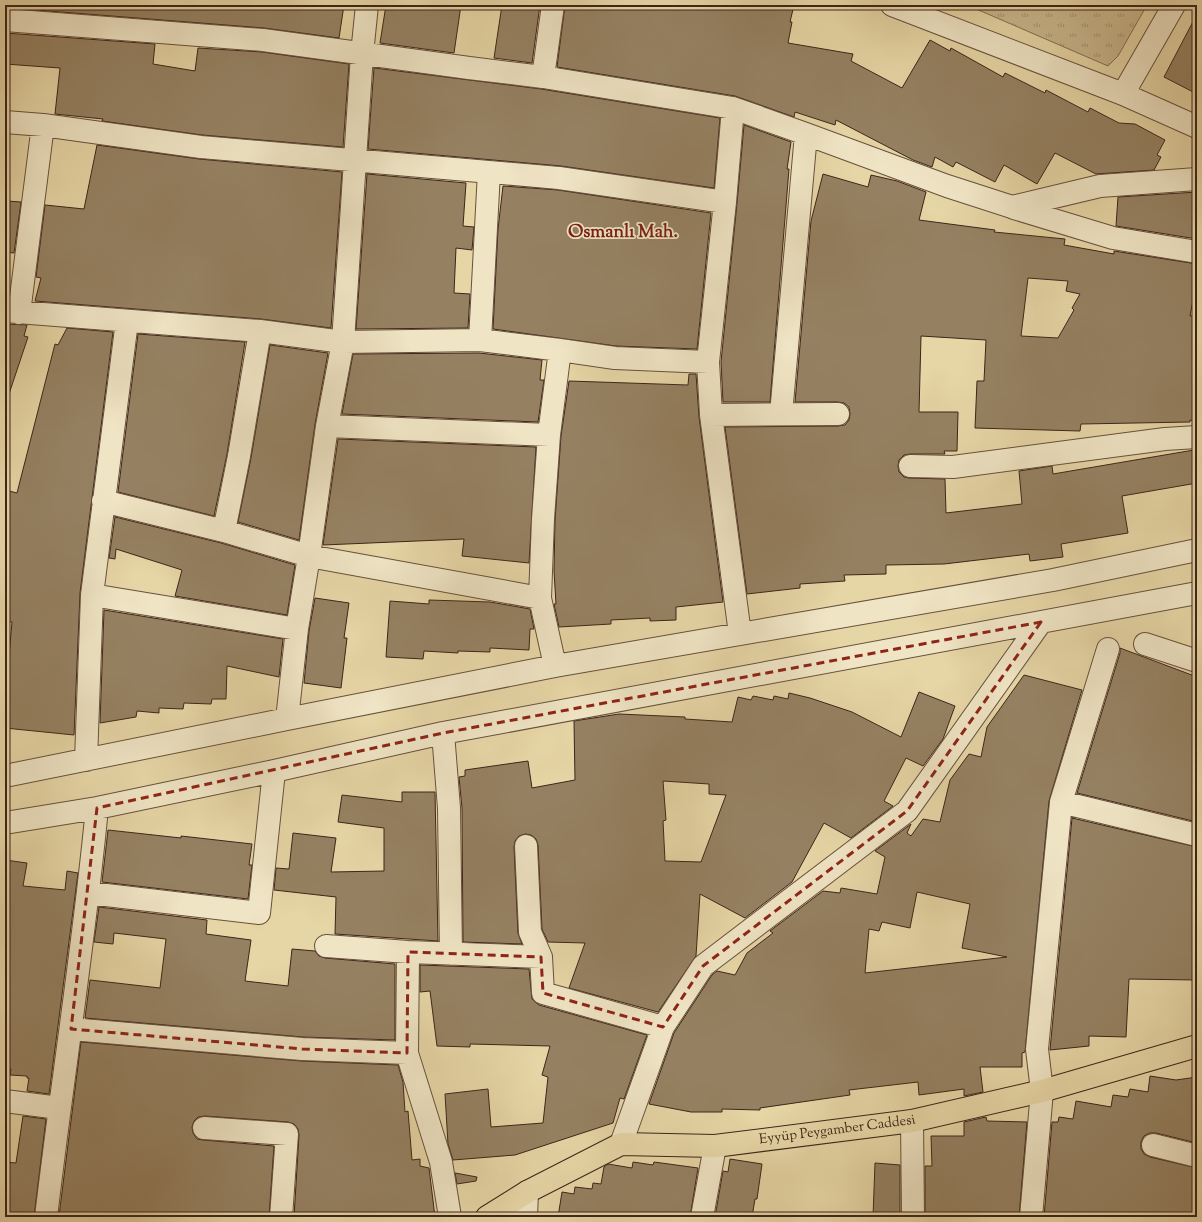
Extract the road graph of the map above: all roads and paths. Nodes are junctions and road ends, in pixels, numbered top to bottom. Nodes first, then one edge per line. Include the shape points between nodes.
1 (367, 5) edge
2 (553, 5) edge
3 (892, 5) edge
4 (1174, 5) edge
5 (5, 20) edge
6 (362, 54) junction
7 (542, 76) junction
8 (1123, 94) junction
9 (733, 108) junction
10 (5, 122) edge
11 (43, 125) junction
12 (1197, 127) edge
13 (806, 134) junction
14 (355, 160) junction
15 (489, 172) junction
16 (1197, 180) edge
17 (725, 202) junction
18 (1012, 207) junction
19 (1197, 252) edge
20 (12, 312) edge
21 (127, 321) junction
22 (260, 331) junction
23 (480, 340) junction
24 (343, 342) junction
25 (560, 350) junction
26 (708, 362) junction
27 (711, 414) junction
28 (781, 414) junction
29 (838, 414) dead end
30 (328, 426) junction
31 (549, 435) junction
32 (1197, 437) edge
33 (910, 466) dead end
34 (103, 501) junction
35 (224, 530) junction
36 (1197, 550) edge
37 (309, 556) junction
38 (1197, 593) edge
39 (92, 595) junction
40 (540, 598) junction
41 (1041, 622) junction
42 (297, 629) junction
43 (740, 634) junction
44 (1145, 644) dead end
45 (1108, 649) dead end
46 (1197, 661) edge
47 (555, 666) junction
48 (287, 719) junction
49 (443, 733) junction
50 (86, 760) junction
51 (274, 771) junction
52 (5, 776) edge
53 (1061, 802) junction
54 (97, 808) junction
55 (5, 823) edge
56 (1197, 835) edge
57 (526, 846) dead end
58 (89, 893) junction
59 (326, 946) dead end
60 (408, 952) junction
61 (451, 954) junction
62 (541, 957) junction
63 (663, 1026) junction
64 (71, 1029) junction
65 (1197, 1046) edge
66 (407, 1053) junction
67 (1042, 1091) junction
68 (5, 1101) edge
69 (59, 1108) junction
70 (912, 1121) junction
71 (204, 1128) dead end
72 (621, 1144) junction
73 (1152, 1145) dead end
74 (715, 1146) junction
75 (1197, 1156) edge
76 (527, 1192) junction
77 (46, 1217) edge
78 (281, 1217) edge
79 (450, 1217) edge
80 (487, 1217) edge
81 (526, 1217) edge
82 (702, 1217) edge
83 (913, 1217) edge
84 (1031, 1217) edge

1 - 6 street
2 - 7 street
3 - 8 street
4 - 8 street
5 - 6 street via 262,40
6 - 7 street
6 - 14 street
7 - 9 street
8 - 12 street
9 - 13 street
9 - 17 street
10 - 11 street
11 - 14 street via 201,147
11 - 20 street
13 - 18 street
13 - 28 street
14 - 15 street
14 - 24 street
15 - 17 street via 559,178
15 - 23 street
16 - 18 street via 1100,186
17 - 26 street
18 - 19 street via 1113,238
20 - 21 street
21 - 22 street
21 - 34 street
22 - 24 street
22 - 35 street
23 - 24 street
23 - 25 street
24 - 30 street
25 - 26 street via 615,358
25 - 31 street
26 - 27 street
27 - 28 street
27 - 43 street
28 - 29 street
30 - 31 street
30 - 37 street
31 - 40 street
32 - 33 street via 953,467
34 - 35 street
34 - 39 street
35 - 37 street
36 - 43 street via 1053,580
37 - 40 street
37 - 42 street
38 - 41 street
39 - 42 street
39 - 50 street
40 - 47 street
41 - 49 street
41 - 63 street via 908,811 703,966
42 - 48 street
43 - 47 street
44 - 46 street
45 - 53 street
47 - 48 street
48 - 50 street
49 - 51 street
49 - 61 street via 449,808
50 - 52 street
51 - 54 street
51 - 58 street via 259,913
53 - 56 street
53 - 67 street via 1037,1049
54 - 55 street
54 - 58 street
57 - 62 street via 530,932
58 - 64 street
59 - 60 street
60 - 61 street
60 - 66 street
61 - 62 street
62 - 63 street via 543,993
63 - 72 street
64 - 66 street via 302,1049
64 - 69 street
65 - 67 main road, Eyyüp Peygamber Caddesi
66 - 79 street via 441,1162
67 - 70 main road, Eyyüp Peygamber Caddesi
67 - 84 street
68 - 69 street
69 - 77 street
70 - 74 main road, Eyyüp Peygamber Caddesi
70 - 83 street
71 - 78 street via 287,1134
72 - 74 main road, Eyyüp Peygamber Caddesi
72 - 76 main road, Eyyüp Peygamber Caddesi
73 - 75 street
74 - 82 street
76 - 80 main road, Eyyüp Peygamber Caddesi
76 - 81 street

